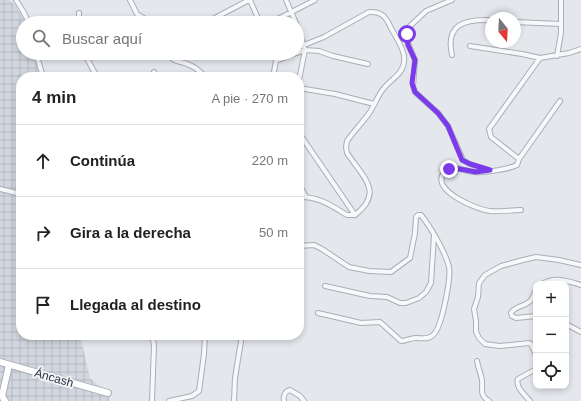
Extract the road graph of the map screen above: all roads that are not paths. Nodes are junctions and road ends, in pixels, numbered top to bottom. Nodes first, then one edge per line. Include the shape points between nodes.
1 (16, 0) edge
2 (130, 0) edge
3 (250, 0) edge
4 (286, 0) edge
5 (315, 0) edge
6 (452, 0) edge
7 (561, 0) edge
8 (292, 12) junction
9 (78, 13) dead end
10 (26, 16) edge
11 (78, 16) edge
12 (140, 16) edge
13 (219, 16) edge
14 (257, 16) edge
15 (284, 16) edge
16 (293, 16) edge
17 (485, 19) edge
18 (521, 22) edge
19 (561, 24) junction
20 (470, 46) dead end
21 (305, 47) junction
22 (581, 49) edge
23 (304, 52) edge
24 (452, 55) dead end
25 (557, 56) junction
26 (540, 58) junction
27 (38, 60) edge
28 (88, 60) edge
29 (174, 60) edge
30 (303, 60) edge
31 (276, 61) edge
32 (368, 64) dead end
33 (42, 72) edge
34 (94, 72) edge
35 (201, 72) edge
36 (274, 72) edge
37 (300, 72) edge
38 (304, 89) edge
39 (560, 101) dead end
40 (374, 104) junction
41 (304, 140) edge
42 (519, 159) junction
43 (490, 170) junction
44 (0, 189) edge
45 (16, 193) edge
46 (304, 193) edge
47 (306, 197) joint
48 (521, 210) dead end
49 (355, 216) junction
50 (434, 232) junction
51 (304, 246) edge
52 (581, 265) edge
53 (548, 281) edge
54 (569, 281) edge
55 (569, 281) edge
56 (581, 285) edge
57 (325, 286) dead end
58 (533, 296) edge
59 (318, 313) dead end
60 (533, 316) edge
61 (569, 326) edge
62 (581, 332) edge
63 (153, 340) edge
64 (205, 340) edge
65 (241, 340) edge
66 (535, 353) edge
67 (477, 361) dead end
68 (0, 362) edge
69 (9, 365) junction
70 (533, 371) edge
71 (108, 393) dead end
72 (2, 398) edge
73 (152, 401) edge
74 (169, 401) edge
75 (234, 401) edge
76 (284, 401) edge
77 (304, 401) edge
78 (489, 401) edge
79 (530, 401) edge

1 - 10 street
2 - 12 street
3 - 13 street
3 - 14 street
4 - 8 street
5 - 8 street
6 - 43 street via 426,11 408,28 406,39 415,60 413,86 415,92 448,126 462,160
7 - 19 street
8 - 15 street
8 - 16 street
9 - 11 street
17 - 24 street via 462,22 451,36
18 - 19 street
19 - 25 street
20 - 26 street
21 - 23 street
21 - 32 street
21 - 40 street via 369,12 377,11 383,14 403,50 405,61 403,68 384,88
22 - 25 street
25 - 26 street
26 - 42 street via 489,129 492,137
27 - 33 street
28 - 34 street
29 - 35 street via 188,64
30 - 37 street
31 - 36 street
38 - 40 street
39 - 42 street
40 - 49 street via 346,146 347,153 363,176 370,192 366,203
41 - 49 street
42 - 43 street via 519,163 514,166
43 - 48 street via 476,172 449,169 442,174 442,184 447,191 473,207 490,211
44 - 45 street
46 - 47 street
47 - 49 street via 320,199 347,215
50 - 51 street via 421,215 418,215 410,258 392,272 349,267 314,245
50 - 57 street via 431,283 429,289 419,298 400,303 387,297
50 - 59 street via 450,272 444,307 435,334 425,339 401,341 380,322 362,324
52 - 66 street via 536,258 523,260 501,266 485,275 479,283 474,309 479,338 485,344 500,346 529,343
53 - 54 street
55 - 56 street
58 - 60 street via 511,313 516,318
61 - 62 street
63 - 73 street
64 - 74 street via 199,391 192,396
65 - 75 street
67 - 78 street via 482,379 482,393
68 - 69 street, Áncash
69 - 71 street, Áncash
69 - 72 street
70 - 79 street via 517,382 517,386
76 - 77 street via 290,390

